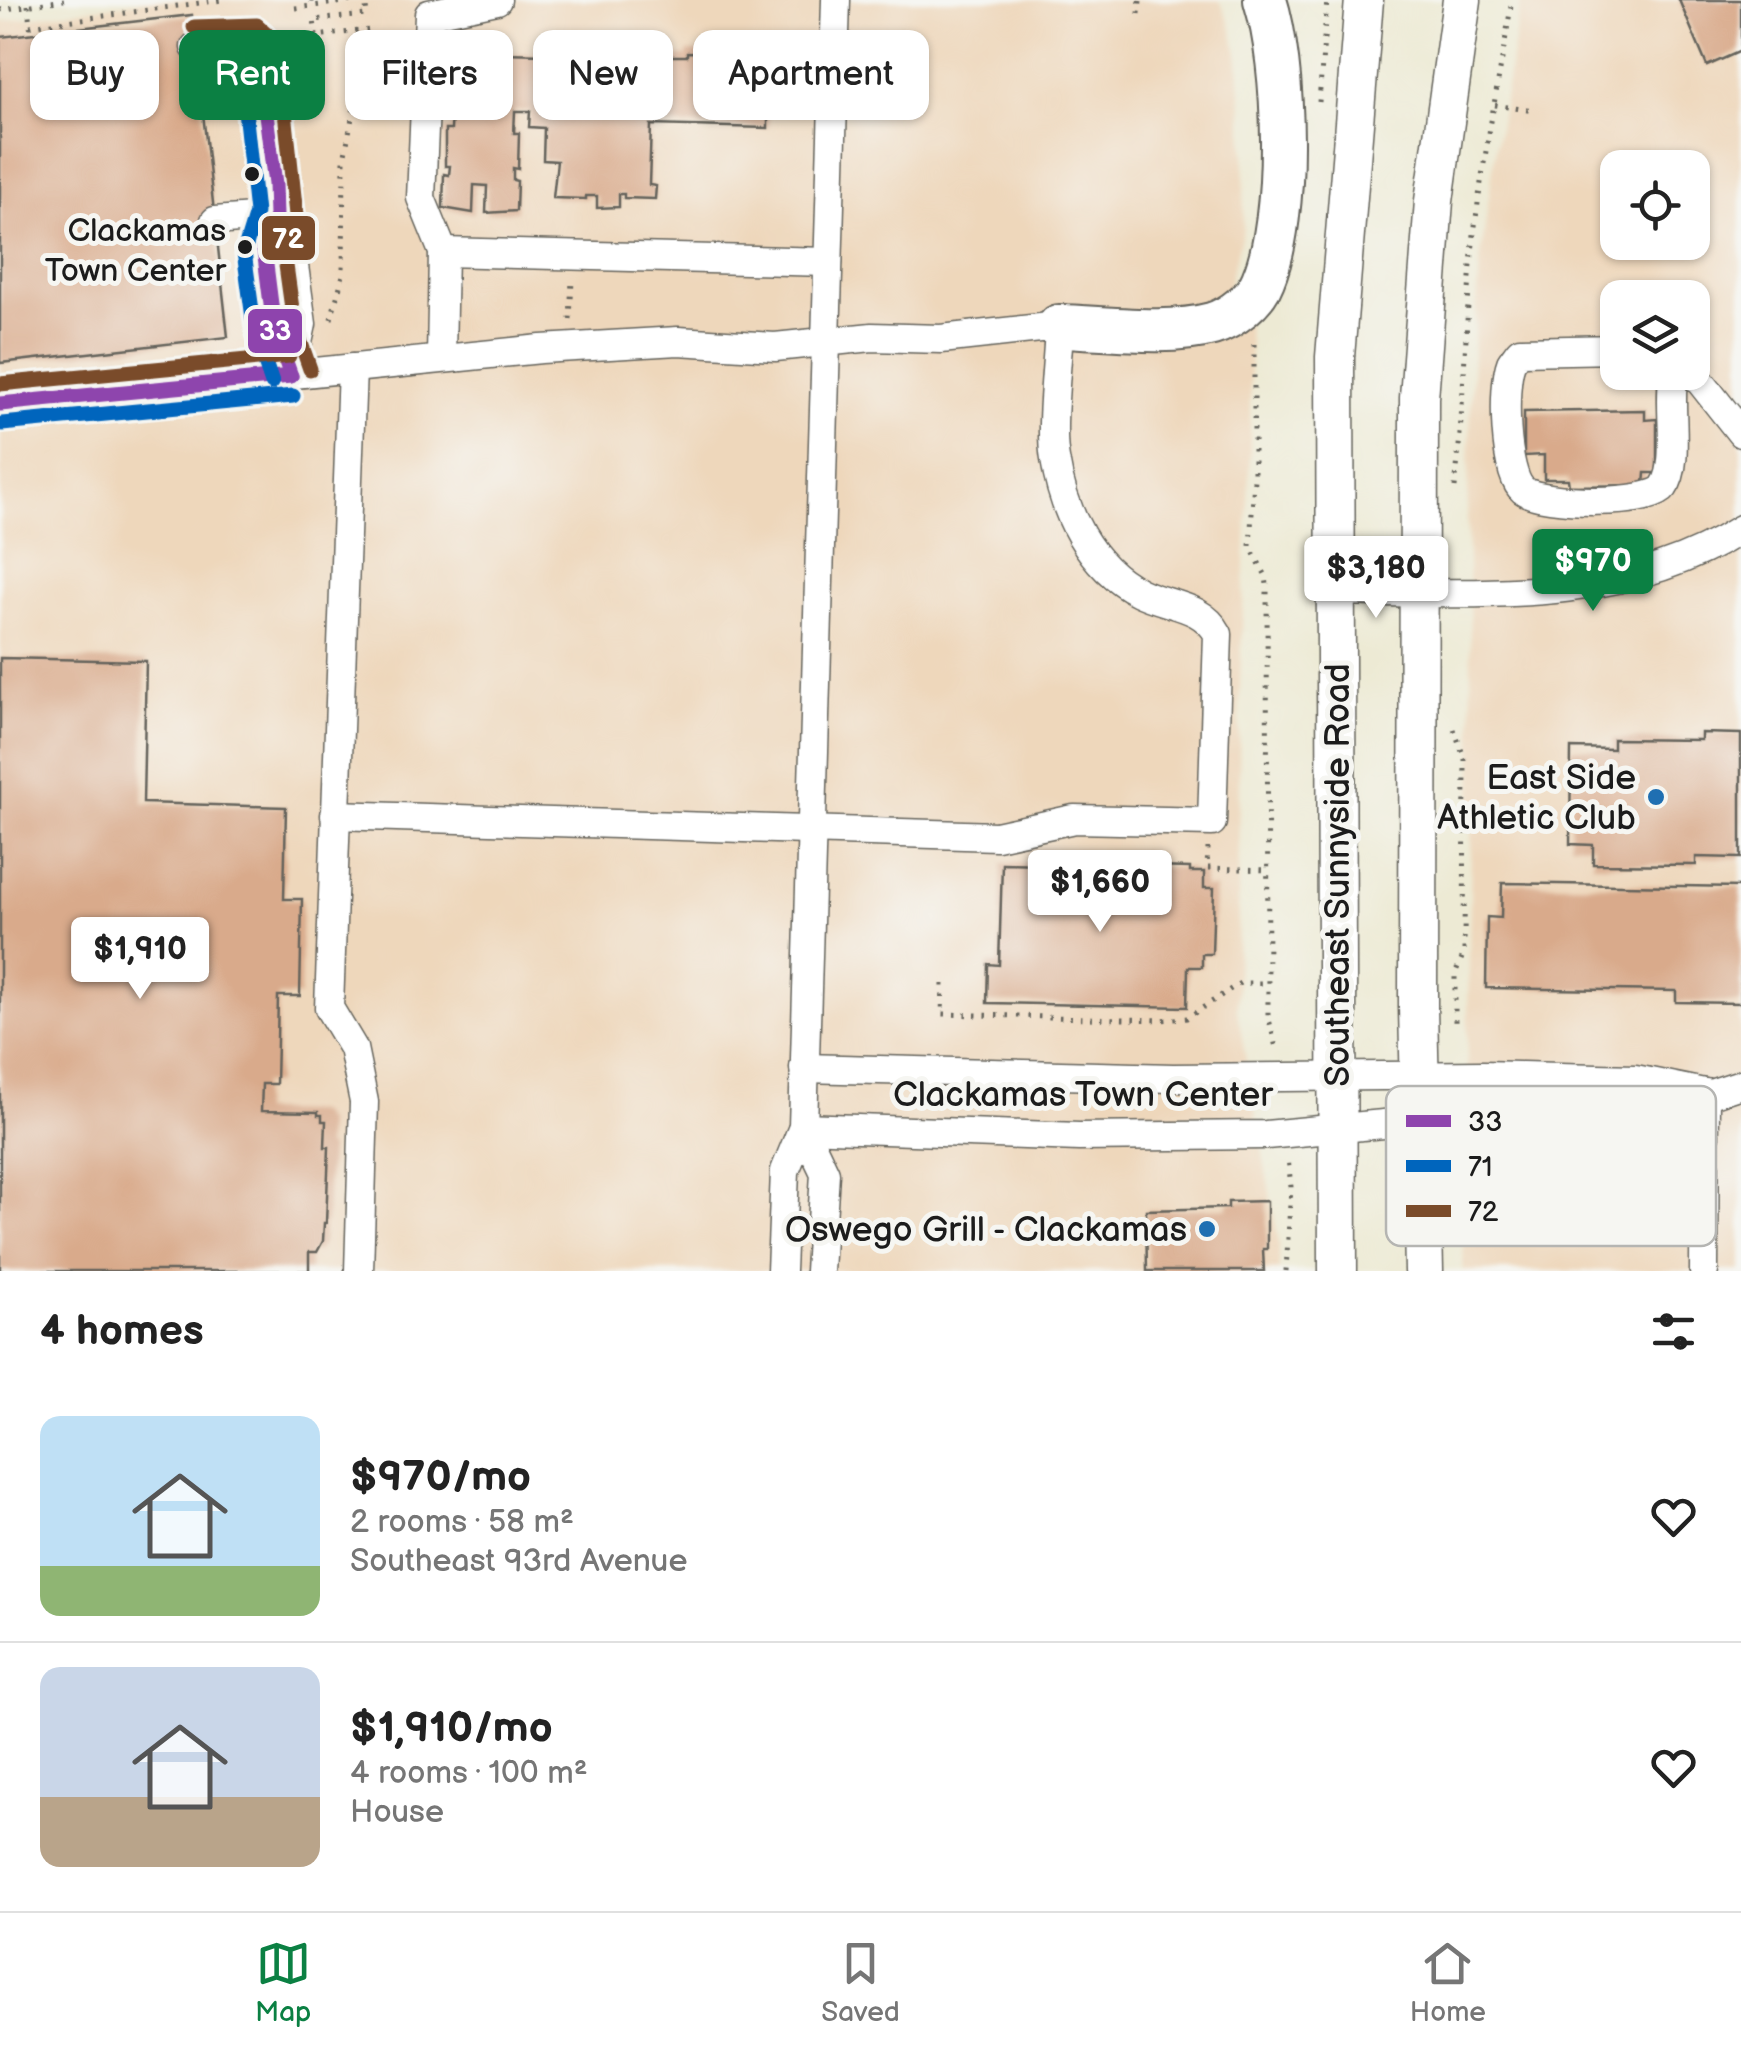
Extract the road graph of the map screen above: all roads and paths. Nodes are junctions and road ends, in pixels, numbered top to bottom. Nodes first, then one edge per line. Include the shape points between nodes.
1 (64, 0) edge
2 (222, 0) edge
3 (362, 0) edge
4 (497, 0) edge
5 (836, 0) edge
6 (1140, 0) edge
7 (1265, 0) edge
8 (1364, 0) edge
9 (1462, 0) edge
10 (1512, 0) edge
11 (312, 3) edge
12 (28, 5) junction
13 (295, 8) dead end
14 (0, 10) edge
15 (1139, 14) dead end
16 (1495, 105) junction
17 (1534, 111) dead end
18 (266, 120) edge
19 (276, 216) junction
20 (215, 222) dead end
21 (443, 252) junction
22 (578, 256) junction
23 (828, 262) junction
24 (1060, 326) junction
25 (826, 341) junction
26 (569, 348) junction
27 (1600, 349) edge
28 (1254, 356) dead end
29 (441, 358) junction
30 (338, 370) junction
31 (291, 376) junction
32 (1673, 390) edge
33 (1707, 390) edge
34 (0, 404) edge
35 (1741, 433) edge
36 (1460, 459) dead end
37 (1741, 528) edge
38 (1335, 591) junction
39 (1417, 592) junction
40 (1465, 760) dead end
41 (335, 815) junction
42 (1209, 822) junction
43 (811, 828) junction
44 (1270, 870) junction
45 (1269, 983) junction
46 (943, 984) dead end
47 (1454, 988) dead end
48 (1276, 1045) dead end
49 (804, 1068) junction
50 (1420, 1075) junction
51 (1337, 1076) junction
52 (1741, 1084) edge
53 (1420, 1086) edge
54 (1670, 1086) edge
55 (1716, 1090) edge
56 (1386, 1123) edge
57 (803, 1127) junction
58 (1338, 1128) junction
59 (1292, 1187) dead end
60 (1424, 1246) edge
61 (1704, 1246) edge
62 (359, 1271) edge
63 (781, 1271) edge
64 (819, 1271) edge
65 (1286, 1271) edge
66 (1338, 1271) edge
67 (1424, 1271) edge
68 (1704, 1271) edge

1 - 12 path
2 - 12 path via 30,26
3 - 11 path
3 - 30 path via 367,15 314,20 316,36 369,30 370,40 344,158 342,275 331,319
4 - 21 street via 429,14 421,198
5 - 23 street
6 - 15 path
7 - 24 highway via 1280,96 1280,159 1278,214 1262,284 1214,324
8 - 38 main road, Southeast Sunnyside Road via 1336,328
9 - 39 main road via 1434,201 1419,398
10 - 16 path
11 - 13 path
12 - 14 path
16 - 17 path
16 - 36 path via 1474,237
18 - 19 street
19 - 20 street
19 - 31 street via 291,244 302,324
21 - 22 street
21 - 29 street
22 - 23 street
22 - 26 path
23 - 25 street
24 - 25 street via 941,339
24 - 42 street via 1054,458 1078,534 1137,591 1200,613 1218,634
25 - 26 street
25 - 43 street
26 - 29 street
27 - 32 street via 1520,350 1512,362 1508,455 1514,480 1526,492 1541,498 1653,496 1664,488 1671,460
28 - 44 path via 1250,546 1267,586
29 - 30 street
30 - 31 street
30 - 41 street
31 - 34 street
33 - 35 street
37 - 39 street via 1693,556 1606,583 1541,592
38 - 39 street
38 - 51 main road, Southeast Sunnyside Road
39 - 50 main road
40 - 47 path via 1464,954
41 - 43 street
41 - 62 street via 329,1008 354,1048 364,1102
42 - 43 street via 1074,819 996,836
42 - 44 path via 1208,868
43 - 49 street
44 - 45 path
45 - 46 path via 1240,982 1187,1018 1161,1020 942,1014
45 - 48 path
49 - 51 street, Clackamas Town Center
49 - 57 street
50 - 51 street, Clackamas Town Center
50 - 53 main road
50 - 54 street, Clackamas Town Center via 1634,1079
51 - 58 main road, Southeast Sunnyside Road
52 - 55 street, Clackamas Town Center
56 - 58 street, Clackamas Town Center
57 - 58 street, Clackamas Town Center via 1079,1137
57 - 63 street via 784,1171
57 - 64 street via 825,1173
58 - 66 main road, Southeast Sunnyside Road
59 - 65 path
60 - 67 main road
61 - 68 street

